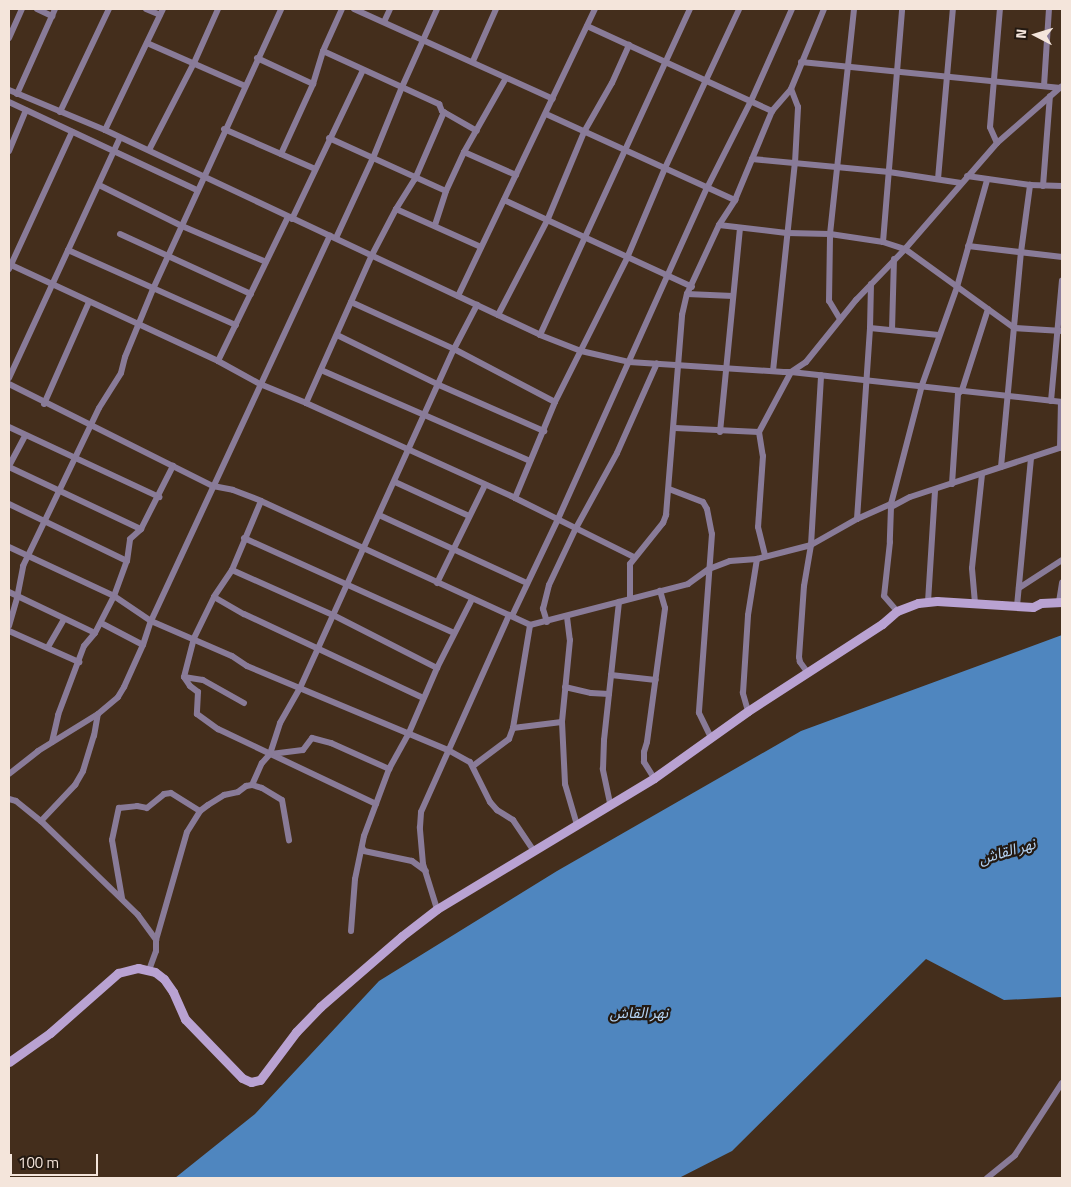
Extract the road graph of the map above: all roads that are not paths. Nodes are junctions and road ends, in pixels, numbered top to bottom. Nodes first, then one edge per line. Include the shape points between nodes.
1 (22, 9) edge
2 (37, 9) edge
3 (55, 9) edge
4 (109, 9) edge
5 (146, 9) edge
6 (218, 9) edge
7 (342, 9) edge
8 (354, 9) edge
9 (390, 9) edge
10 (438, 9) edge
11 (496, 9) edge
12 (595, 9) edge
13 (690, 9) edge
14 (739, 9) edge
15 (792, 9) edge
16 (824, 9) edge
17 (854, 9) edge
18 (902, 9) edge
19 (953, 9) edge
20 (1000, 9) edge
21 (1049, 9) edge
22 (278, 10) edge
23 (161, 12) edge
24 (52, 16) junction
25 (384, 22) junction
26 (587, 26) junction
27 (9, 38) edge
28 (424, 40) junction
29 (147, 42) junction
30 (629, 45) junction
31 (323, 51) junction
32 (257, 58) junction
33 (473, 61) junction
34 (666, 61) junction
35 (801, 62) junction
36 (194, 63) junction
37 (848, 66) junction
38 (363, 70) junction
39 (897, 71) junction
40 (948, 76) junction
41 (506, 78) junction
42 (705, 80) junction
43 (995, 81) junction
44 (314, 84) junction
45 (245, 86) junction
46 (1044, 86) junction
47 (402, 87) junction
48 (1061, 87) edge
49 (791, 88) junction
50 (9, 90) edge
51 (17, 94) junction
52 (1050, 96) junction
53 (552, 99) junction
54 (750, 100) junction
55 (9, 102) edge
56 (26, 110) junction
57 (772, 111) junction
58 (60, 112) junction
59 (444, 112) junction
60 (546, 114) junction
61 (224, 129) junction
62 (105, 130) junction
63 (477, 131) junction
64 (72, 132) junction
65 (584, 132) junction
66 (120, 138) junction
67 (329, 138) junction
68 (997, 143) junction
69 (149, 150) junction
70 (624, 150) junction
71 (9, 151) edge
72 (115, 151) junction
73 (464, 152) junction
74 (281, 154) junction
75 (373, 158) junction
76 (752, 159) junction
77 (795, 163) junction
78 (839, 166) junction
79 (665, 168) junction
80 (315, 169) junction
81 (889, 172) junction
82 (203, 175) junction
83 (516, 175) junction
84 (967, 176) junction
85 (415, 179) junction
86 (938, 179) junction
87 (987, 180) junction
88 (961, 182) junction
89 (99, 185) junction
90 (1030, 185) junction
91 (1043, 186) junction
92 (1062, 186) edge
93 (707, 188) junction
94 (197, 190) junction
95 (446, 191) junction
96 (504, 200) junction
97 (735, 200) junction
98 (396, 209) junction
99 (290, 218) junction
100 (547, 222) junction
101 (435, 225) junction
102 (719, 225) junction
103 (182, 226) junction
104 (740, 229) junction
105 (787, 233) junction
106 (120, 234) dead end
107 (830, 234) junction
108 (333, 236) junction
109 (583, 237) junction
110 (882, 242) junction
111 (968, 246) junction
112 (481, 247) junction
113 (904, 249) junction
114 (68, 250) junction
115 (1021, 252) junction
116 (372, 255) junction
117 (167, 257) junction
118 (1062, 257) edge
119 (627, 258) junction
120 (894, 259) junction
121 (266, 262) junction
122 (9, 266) edge
123 (667, 277) junction
124 (1062, 280) edge
125 (51, 284) junction
126 (871, 284) junction
127 (692, 286) junction
128 (957, 287) junction
129 (153, 289) junction
130 (251, 294) junction
131 (688, 294) junction
132 (458, 296) junction
133 (733, 296) junction
134 (89, 302) junction
135 (351, 302) junction
136 (477, 305) junction
137 (988, 309) junction
138 (498, 315) junction
139 (840, 319) junction
140 (140, 325) junction
141 (236, 325) junction
142 (870, 328) junction
143 (1014, 328) junction
144 (892, 330) junction
145 (1060, 331) edge
146 (337, 335) junction
147 (540, 335) junction
148 (939, 335) junction
149 (454, 349) junction
150 (580, 351) junction
151 (218, 361) junction
152 (629, 362) junction
153 (657, 363) junction
154 (678, 363) junction
155 (726, 367) junction
156 (321, 370) junction
157 (773, 371) junction
158 (791, 372) junction
159 (822, 374) junction
160 (9, 378) edge
161 (867, 380) junction
162 (9, 384) edge
163 (260, 384) junction
164 (440, 385) junction
165 (922, 385) junction
166 (962, 390) junction
167 (1008, 395) junction
168 (1051, 401) junction
169 (555, 402) junction
170 (1062, 402) edge
171 (306, 403) junction
172 (44, 404) junction
173 (426, 414) junction
174 (91, 425) junction
175 (9, 427) edge
176 (675, 428) junction
177 (544, 431) junction
178 (720, 432) junction
179 (759, 432) junction
180 (24, 436) junction
181 (1061, 448) edge
182 (408, 451) junction
183 (1031, 458) junction
184 (74, 459) junction
185 (530, 461) junction
186 (173, 466) junction
187 (9, 467) edge
188 (1001, 467) junction
189 (982, 475) junction
190 (395, 482) junction
191 (952, 484) junction
192 (484, 485) junction
193 (213, 486) junction
194 (59, 489) junction
195 (669, 489) junction
196 (935, 490) junction
197 (159, 497) junction
198 (515, 498) junction
199 (261, 501) junction
200 (9, 504) edge
201 (891, 506) junction
202 (379, 516) junction
203 (469, 516) junction
204 (558, 519) junction
205 (858, 519) junction
206 (43, 522) junction
207 (576, 528) junction
208 (141, 529) junction
209 (244, 538) junction
210 (811, 545) junction
211 (9, 547) edge
212 (364, 548) junction
213 (454, 549) junction
214 (27, 556) junction
215 (765, 556) junction
216 (634, 557) junction
217 (757, 559) junction
218 (1062, 560) edge
219 (127, 561) junction
220 (709, 568) junction
221 (232, 570) junction
222 (1062, 582) edge
223 (348, 583) junction
224 (437, 583) junction
225 (528, 583) junction
226 (1019, 588) junction
227 (660, 591) junction
228 (9, 592) edge
229 (114, 596) junction
230 (214, 597) junction
231 (18, 598) junction
232 (630, 598) junction
233 (472, 599) junction
234 (619, 602) junction
235 (928, 602) junction
236 (1061, 602) edge
237 (975, 603) junction
238 (1017, 606) junction
239 (897, 611) junction
240 (333, 615) junction
241 (510, 616) junction
242 (567, 617) junction
243 (64, 619) junction
244 (151, 621) junction
245 (101, 622) junction
246 (547, 622) junction
247 (530, 625) junction
248 (9, 626) edge
249 (9, 631) edge
250 (94, 633) junction
251 (454, 633) junction
252 (194, 638) junction
253 (143, 645) junction
254 (48, 647) junction
255 (317, 649) junction
256 (79, 662) junction
257 (437, 668) junction
258 (808, 673) junction
259 (611, 675) junction
260 (184, 677) junction
261 (656, 680) junction
262 (565, 687) junction
263 (300, 688) junction
264 (608, 694) junction
265 (423, 698) junction
266 (244, 703) dead end
267 (748, 711) junction
268 (98, 714) junction
269 (562, 722) junction
270 (513, 728) junction
271 (408, 734) junction
272 (711, 738) junction
273 (52, 742) junction
274 (448, 750) junction
275 (270, 754) junction
276 (473, 766) junction
277 (389, 769) junction
278 (9, 774) edge
279 (654, 778) junction
280 (252, 785) junction
281 (9, 799) edge
282 (610, 803) junction
283 (376, 804) junction
284 (200, 811) junction
285 (41, 821) junction
286 (577, 824) junction
287 (289, 840) dead end
288 (362, 847) junction
289 (533, 850) junction
290 (427, 872) junction
291 (123, 900) junction
292 (437, 909) junction
293 (351, 932) dead end
294 (156, 940) junction
295 (149, 970) junction
296 (9, 1062) edge
297 (1062, 1083) edge
298 (987, 1178) edge

1 - 27 street
2 - 24 street
3 - 24 street
4 - 58 street
5 - 23 street
6 - 36 street
7 - 31 street
8 - 25 street
9 - 25 street
10 - 28 street
11 - 33 street
12 - 26 street
13 - 34 street
14 - 42 street
15 - 54 street
16 - 35 street
17 - 37 street
18 - 39 street
19 - 40 street
20 - 43 street
21 - 46 street
22 - 32 street
23 - 29 street
24 - 51 street
25 - 28 street
26 - 30 street
26 - 53 street
28 - 33 street
28 - 47 street
29 - 36 street
29 - 62 street
30 - 34 street
30 - 65 street via 612,84
31 - 38 street
31 - 44 street
32 - 44 street
32 - 45 street
33 - 41 street
34 - 42 street
34 - 70 street
35 - 37 street
35 - 49 street
36 - 45 street
36 - 69 street
37 - 39 street
37 - 78 street
38 - 47 street
38 - 67 street
39 - 40 street
39 - 81 street
40 - 43 street
40 - 86 street
41 - 53 street
41 - 63 street
42 - 54 street
42 - 79 street
43 - 46 street
43 - 68 street via 990,130
44 - 74 street
45 - 61 street
46 - 48 street
47 - 59 street via 439,104
47 - 75 street
48 - 52 street
49 - 57 street
49 - 77 street via 798,104
50 - 51 street
51 - 58 street
52 - 68 street
52 - 91 street
53 - 60 street
54 - 57 street
54 - 93 street
55 - 56 street
56 - 64 street
56 - 71 street
57 - 76 street
58 - 62 street
59 - 63 street
59 - 85 street
60 - 65 street
60 - 83 street
61 - 74 street
61 - 82 street
62 - 66 street
63 - 73 street
64 - 72 street
64 - 122 street
65 - 70 street
65 - 100 street
66 - 69 street
66 - 72 street
67 - 75 street
67 - 80 street
68 - 84 street
69 - 82 street
70 - 79 street
70 - 109 street
72 - 89 street
72 - 94 street
73 - 83 street
73 - 95 street
74 - 80 street
75 - 85 street
75 - 108 street
76 - 77 street
76 - 97 street
77 - 78 street
77 - 105 street
78 - 81 street
78 - 107 street
79 - 93 street
79 - 119 street
80 - 99 street
81 - 86 street
81 - 110 street
82 - 94 street
82 - 99 street
83 - 96 street
84 - 87 street
84 - 88 street
85 - 95 street
85 - 98 street
86 - 88 street
87 - 90 street
87 - 111 street
88 - 113 street
89 - 103 street
89 - 114 street
90 - 91 street
90 - 115 street
91 - 92 street
93 - 97 street
93 - 123 street
94 - 103 street
95 - 101 street
96 - 100 street
96 - 112 street
97 - 102 street
98 - 101 street
98 - 116 street
99 - 108 street
99 - 121 street
100 - 109 street
100 - 138 street
101 - 112 street
102 - 104 street
102 - 127 street
103 - 117 street
103 - 121 street
104 - 105 street
104 - 133 street
105 - 107 street
105 - 157 street
106 - 117 street
107 - 110 street
107 - 139 street via 829,301
108 - 116 street
108 - 163 street
109 - 119 street
109 - 147 street
110 - 113 street
111 - 115 street
111 - 128 street
112 - 132 street
113 - 120 street
113 - 128 street
114 - 125 street
114 - 129 street
115 - 118 street
115 - 143 street
116 - 132 street
116 - 135 street
117 - 129 street
117 - 130 street
119 - 123 street
119 - 150 street
120 - 126 street
120 - 144 street
121 - 130 street
122 - 125 street
123 - 127 street
123 - 152 street
124 - 145 street
125 - 134 street
125 - 160 street
126 - 139 street
126 - 142 street
127 - 131 street
128 - 137 street
128 - 148 street
129 - 140 street
129 - 141 street
130 - 141 street
131 - 133 street
131 - 154 street via 682,316
132 - 136 street
133 - 155 street
134 - 140 street
134 - 172 street
135 - 146 street
135 - 149 street
136 - 138 street
136 - 149 street
137 - 143 street
137 - 166 street
138 - 147 street
139 - 158 street via 806,362
140 - 151 street
140 - 174 street via 121,373
141 - 151 street
142 - 144 street
142 - 161 street
143 - 145 street
143 - 167 street
144 - 148 street
145 - 168 street
146 - 156 street
146 - 164 street
147 - 150 street
148 - 165 street
149 - 164 street
149 - 169 street
150 - 152 street
150 - 169 street
151 - 163 street
152 - 153 street
152 - 204 street
153 - 154 street
153 - 207 street via 617,453
154 - 155 street
154 - 176 street
155 - 157 street
155 - 178 street
156 - 171 street
156 - 173 street
157 - 158 street
158 - 159 street
158 - 179 street
159 - 161 street
159 - 210 street
161 - 165 street
161 - 205 street
162 - 172 street
163 - 171 street
163 - 193 street
164 - 173 street
164 - 177 street
165 - 166 street
165 - 201 street
166 - 167 street
166 - 191 street via 957,402
167 - 168 street
167 - 188 street
168 - 170 street
169 - 177 street
170 - 181 street
171 - 182 street
172 - 174 street
173 - 182 street
173 - 185 street
174 - 184 street
174 - 186 street
175 - 180 street
176 - 178 street
176 - 195 street
177 - 185 street
178 - 179 street
179 - 215 street via 763,456 758,528
180 - 184 street
180 - 187 street
181 - 183 street
182 - 190 street
182 - 192 street
183 - 188 street
183 - 226 street
184 - 194 street
184 - 197 street
185 - 198 street
186 - 193 street
186 - 197 street
187 - 194 street
188 - 189 street
189 - 191 street
189 - 237 street via 972,568
190 - 202 street
190 - 203 street
191 - 196 street
192 - 198 street
192 - 203 street
193 - 199 street
193 - 244 street
194 - 206 street
194 - 208 street
195 - 216 street via 665,519
195 - 220 street via 706,505 713,541
196 - 201 street
196 - 235 street
197 - 208 street
198 - 204 street
199 - 209 street
199 - 212 street
200 - 206 street
201 - 205 street
201 - 239 street via 884,597
202 - 212 street
202 - 213 street
203 - 213 street
204 - 207 street
204 - 225 street
205 - 210 street
206 - 214 street
206 - 219 street
207 - 216 street
207 - 246 street via 549,585 543,609
208 - 219 street via 130,539
209 - 221 street
209 - 223 street
210 - 215 street
210 - 258 street via 804,586 799,657
211 - 214 street
212 - 223 street
212 - 224 street
213 - 224 street
213 - 225 street
214 - 229 street
214 - 231 street
215 - 217 street
216 - 232 street via 628,569
217 - 220 street via 730,561
217 - 267 street via 748,615 743,693
218 - 226 street
219 - 229 street
220 - 227 street via 693,582
220 - 272 street via 699,713
221 - 230 street
221 - 240 street
222 - 236 street
223 - 240 street
223 - 251 street
224 - 233 street
225 - 241 street
226 - 238 street
227 - 232 street
227 - 261 street via 665,608
228 - 231 street
229 - 244 street
229 - 245 street
230 - 252 street
230 - 255 street
231 - 243 street
231 - 248 street
232 - 234 street
233 - 241 street
233 - 251 street
234 - 242 street
234 - 259 street
235 - 237 main road
235 - 239 main road
236 - 238 main road
237 - 238 main road
239 - 258 main road
240 - 255 street
240 - 257 street
241 - 247 street
241 - 274 street
242 - 246 street
242 - 262 street via 570,640
243 - 250 street
243 - 254 street
244 - 252 street
244 - 253 street
245 - 250 street
245 - 253 street
246 - 247 street
247 - 270 street
249 - 254 street
250 - 256 street via 84,646
251 - 257 street
252 - 260 street
252 - 263 street via 247,666
253 - 268 street via 118,697
254 - 256 street
255 - 263 street
255 - 265 street
256 - 273 street via 60,709
257 - 265 street
258 - 267 main road
259 - 261 street
259 - 264 street
260 - 266 street via 203,680
260 - 275 street via 198,692 199,717
261 - 279 street via 644,752 644,762
262 - 264 street
262 - 269 street
263 - 271 street
263 - 275 street via 280,723
264 - 282 street via 603,769
265 - 271 street
267 - 272 main road
268 - 273 street
268 - 285 street via 83,771
269 - 270 street
269 - 286 street via 565,784
270 - 276 street via 509,739
271 - 274 street
271 - 277 street
272 - 279 main road
273 - 278 street
274 - 276 street
274 - 290 street via 421,812 421,848
275 - 277 street via 302,750 312,738
275 - 280 street
275 - 283 street
276 - 289 street via 490,802 513,820
277 - 283 street
279 - 282 main road
280 - 284 street via 224,795
280 - 287 street via 282,800
281 - 285 street
282 - 286 main road
283 - 288 street
284 - 291 street via 171,793 164,794 147,808 119,808 112,840
284 - 294 street via 187,832
285 - 291 street
286 - 289 main road
288 - 290 street via 364,851 412,862
288 - 293 street via 355,879
289 - 292 main road
290 - 292 street
291 - 294 street via 138,914
292 - 295 main road via 326,1001 296,1032 258,1081 245,1080 228,1064 185,1019 164,979
294 - 295 street
295 - 296 main road via 133,968 118,972 50,1033
297 - 298 street via 1015,1155

